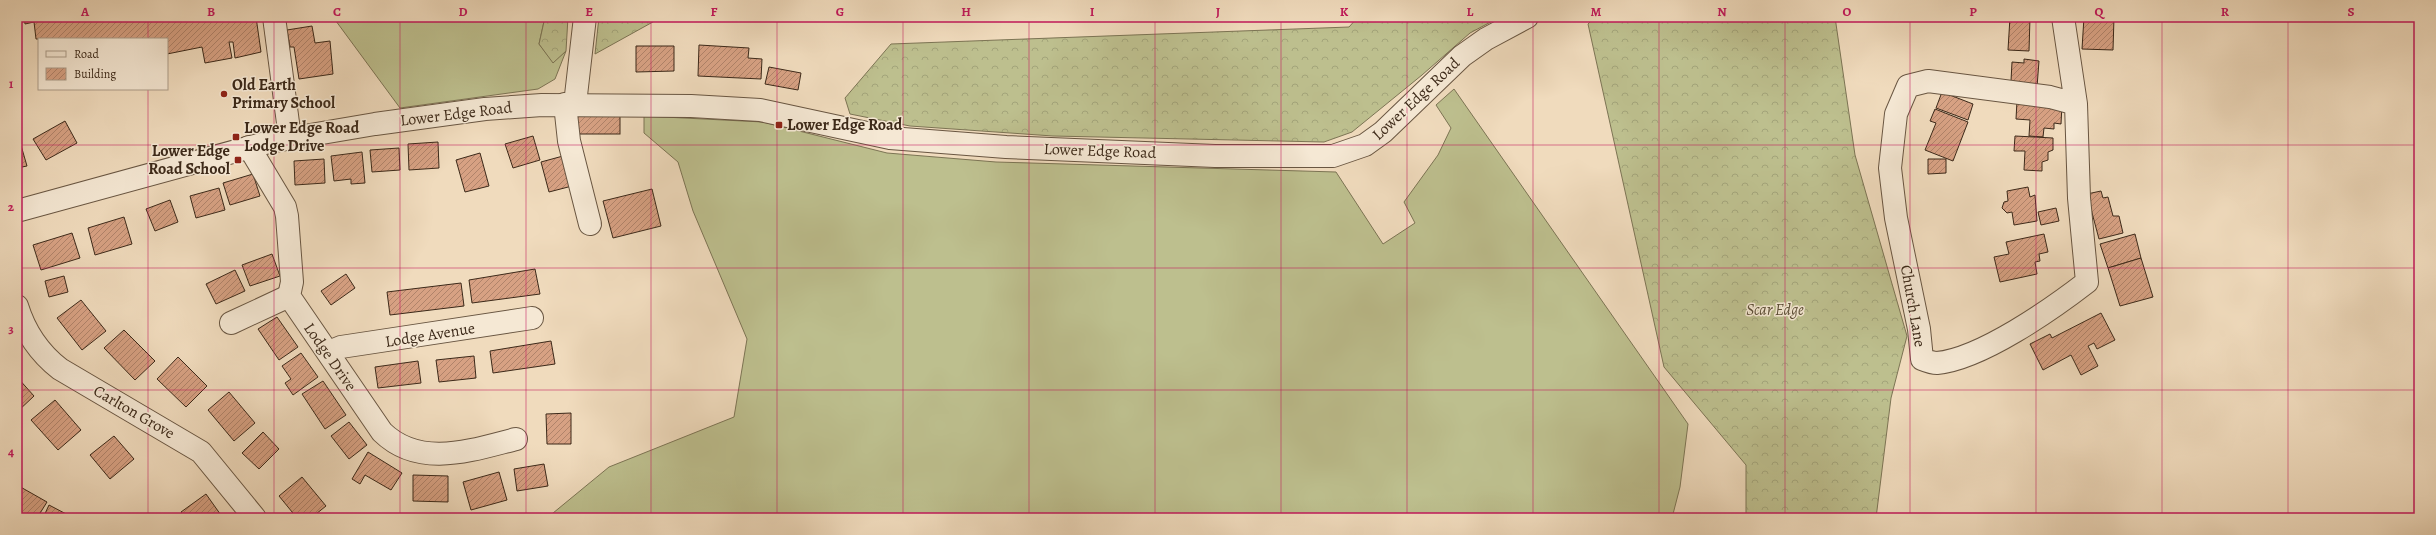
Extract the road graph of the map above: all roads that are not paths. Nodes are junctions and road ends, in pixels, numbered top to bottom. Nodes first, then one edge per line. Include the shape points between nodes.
1 (274, 17) edge
2 (586, 17) edge
3 (1527, 17) edge
4 (2063, 17) edge
5 (570, 104) junction
6 (2076, 104) junction
7 (290, 138) junction
8 (249, 147) junction
9 (17, 211) edge
10 (590, 224) dead end
11 (289, 296) junction
12 (17, 306) edge
13 (532, 318) dead end
14 (231, 323) dead end
15 (328, 352) junction
16 (516, 439) dead end
17 (255, 518) edge

1 - 7 street
2 - 5 street
3 - 5 street, Lower Edge Road via 1486,39 1462,56 1383,132 1365,145 1333,156 1215,156 1006,147 890,138 760,110
4 - 6 street, Church Lane
5 - 7 street, Lower Edge Road via 485,109
5 - 10 street via 568,141
6 - 6 street, Church Lane via 2050,97 1928,81 1908,86 1896,114 1890,168 1896,218 1919,329 1922,359 1936,363 1961,359 1996,342 2087,282 2079,198
7 - 8 street, Lower Edge Road
8 - 9 street, Lower Edge Road
8 - 11 street via 285,207 292,282
11 - 14 street
11 - 15 street, Lodge Drive
12 - 17 street, Carlton Grove via 31,340 46,358 201,452
13 - 15 street, Lodge Avenue via 341,347
15 - 16 street, Lodge Drive via 382,432 402,446 430,454 445,455

